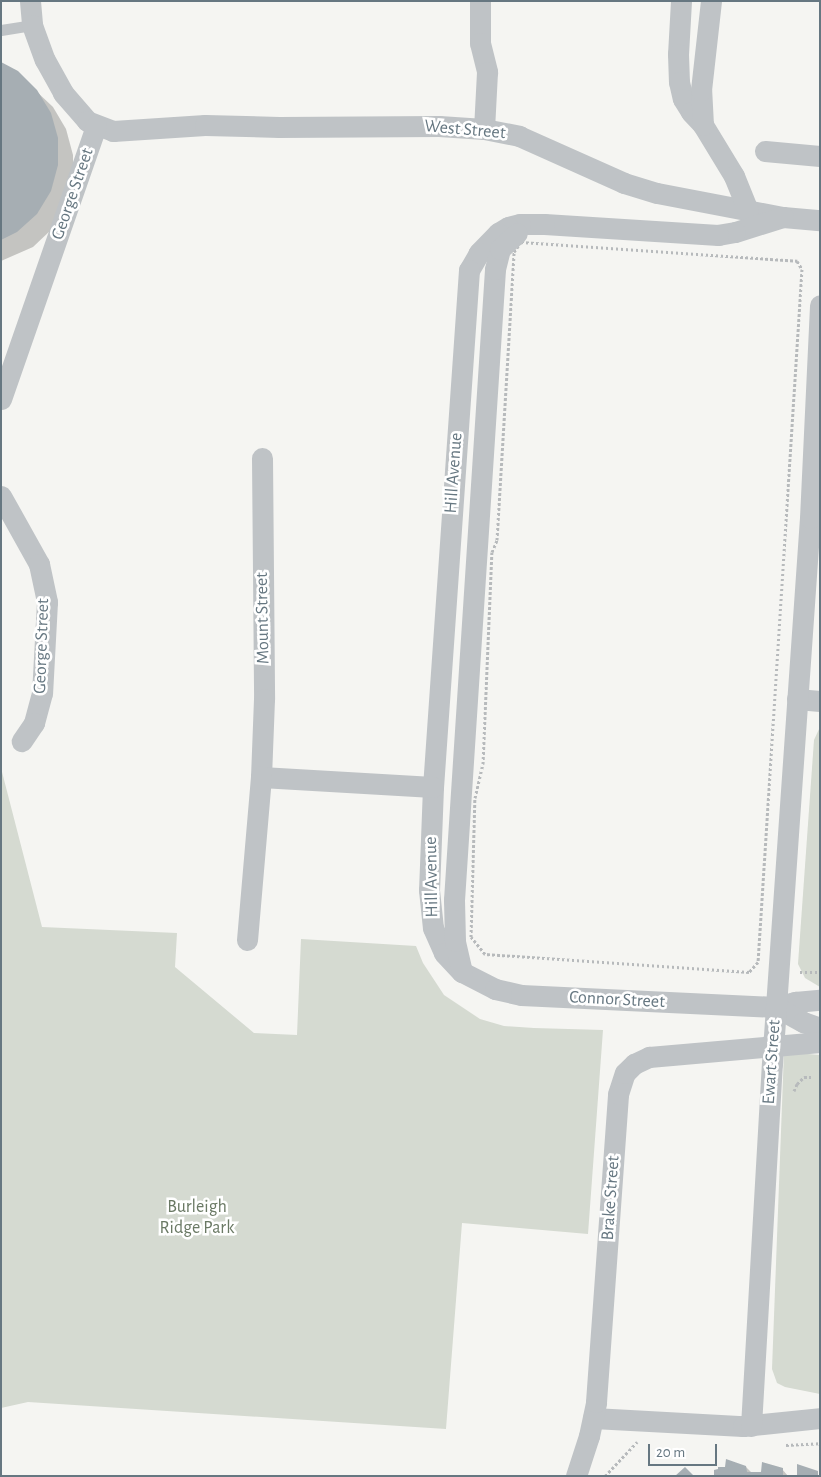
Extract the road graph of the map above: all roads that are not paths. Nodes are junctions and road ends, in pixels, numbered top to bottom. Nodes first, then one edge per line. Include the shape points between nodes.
1 (30, 1) edge
2 (480, 1) edge
3 (682, 1) edge
4 (711, 1) edge
5 (32, 25) junction
6 (1, 30) edge
7 (703, 125) junction
8 (96, 126) junction
9 (484, 129) junction
10 (765, 151) dead end
11 (820, 156) edge
12 (748, 210) junction
13 (783, 217) junction
14 (820, 220) edge
15 (544, 224) junction
16 (820, 305) edge
17 (1, 399) edge
18 (262, 458) dead end
19 (1, 496) edge
20 (797, 699) junction
21 (820, 701) edge
22 (22, 741) dead end
23 (261, 776) junction
24 (433, 787) junction
25 (247, 940) dead end
26 (462, 972) junction
27 (820, 1000) edge
28 (776, 1007) junction
29 (820, 1028) edge
30 (820, 1042) edge
31 (773, 1046) junction
32 (594, 1418) junction
33 (820, 1418) edge
34 (751, 1426) junction
35 (576, 1476) edge

1 - 5 street, George Street
2 - 9 street via 480,42 487,72
3 - 7 street via 679,82 686,105
4 - 7 street via 701,90
5 - 6 lane
5 - 8 street, George Street via 45,60 63,93 79,114
7 - 12 street via 734,176
8 - 9 street, West Street via 113,131 205,125
8 - 17 street, George Street
9 - 12 street, West Street via 519,136 642,189
10 - 11 street
12 - 13 street, West Street
13 - 14 street, West Street
13 - 15 street, Hill Avenue via 718,235
15 - 24 street, Hill Avenue via 520,224 503,229 480,253 467,275
15 - 26 street, Hill Avenue via 520,231 507,240 498,254 495,269 454,900 455,941
16 - 20 street, Ewart Street
18 - 23 street, Mount Street via 264,699
19 - 22 street, George Street via 39,564 46,602 42,693 34,723
20 - 21 street
20 - 28 street, Ewart Street
23 - 24 street
23 - 25 street, Mount Street
24 - 26 street, Hill Avenue via 429,876 431,919 444,953
26 - 28 street, Connor Street via 495,989 521,994
27 - 28 street, Connor Street
28 - 29 street, Connor Street
28 - 31 street, Ewart Street
30 - 31 street, Brake Street
31 - 32 street, Brake Street via 644,1058 634,1064 622,1079 618,1094
31 - 34 street, Ewart Street
32 - 34 street
32 - 35 street, Brake Street
33 - 34 street

